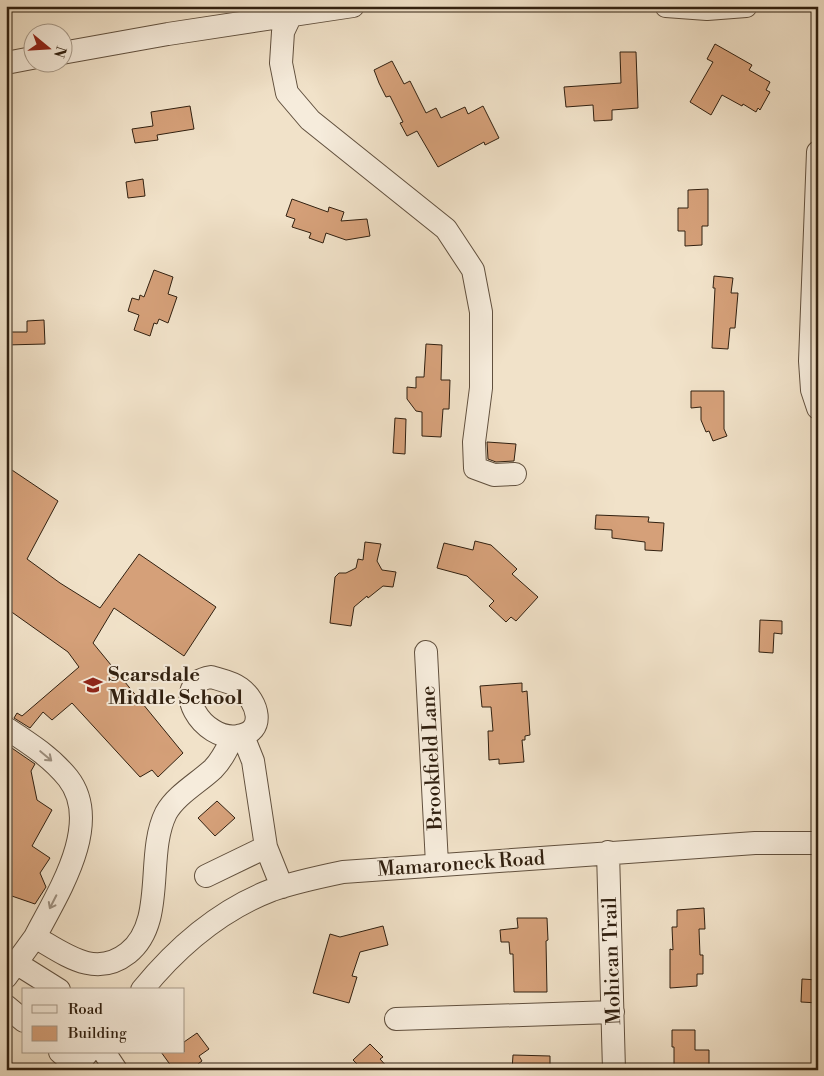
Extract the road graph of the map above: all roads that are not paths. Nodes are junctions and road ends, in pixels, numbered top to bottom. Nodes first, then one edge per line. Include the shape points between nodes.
1 (353, 6) edge
2 (666, 6) edge
3 (746, 6) edge
4 (291, 15) junction
5 (72, 51) edge
6 (22, 60) edge
7 (6, 63) edge
8 (818, 152) edge
9 (818, 408) edge
10 (515, 474) dead end
11 (426, 652) dead end
12 (6, 728) edge
13 (818, 843) edge
14 (266, 847) junction
15 (608, 852) junction
16 (437, 864) junction
17 (206, 876) dead end
18 (282, 887) junction
19 (35, 938) junction
20 (11, 970) edge
21 (54, 988) edge
22 (144, 988) edge
23 (6, 1006) edge
24 (613, 1012) junction
25 (22, 1019) edge
26 (396, 1019) dead end
27 (105, 1054) edge
28 (116, 1070) edge
29 (614, 1070) edge

1 - 4 street
2 - 3 street via 707,9
4 - 5 street
4 - 10 street via 283,32 281,63 287,93 310,120 446,229 473,270 481,312 481,388 474,442 475,468 494,475
6 - 7 street
8 - 9 street via 810,361 812,390
11 - 16 street, Brookfield Lane
12 -> 19 street via 46,755 69,780 79,808 77,848 70,869
13 - 15 street, Mamaroneck Road via 755,843
14 - 17 street
14 - 18 street
14 - 19 street via 253,760 238,736 213,768 167,812 159,836 146,930 136,946 121,958 94,965 76,961
15 - 16 street, Mamaroneck Road
15 - 24 street, Mohican Trail
16 - 18 street, Mamaroneck Road via 343,872
18 - 22 street, Mamaroneck Road via 222,916 176,952
19 - 20 street
20 - 21 street
23 - 25 street
24 - 26 street
24 - 29 street, Mohican Trail
27 - 28 street

